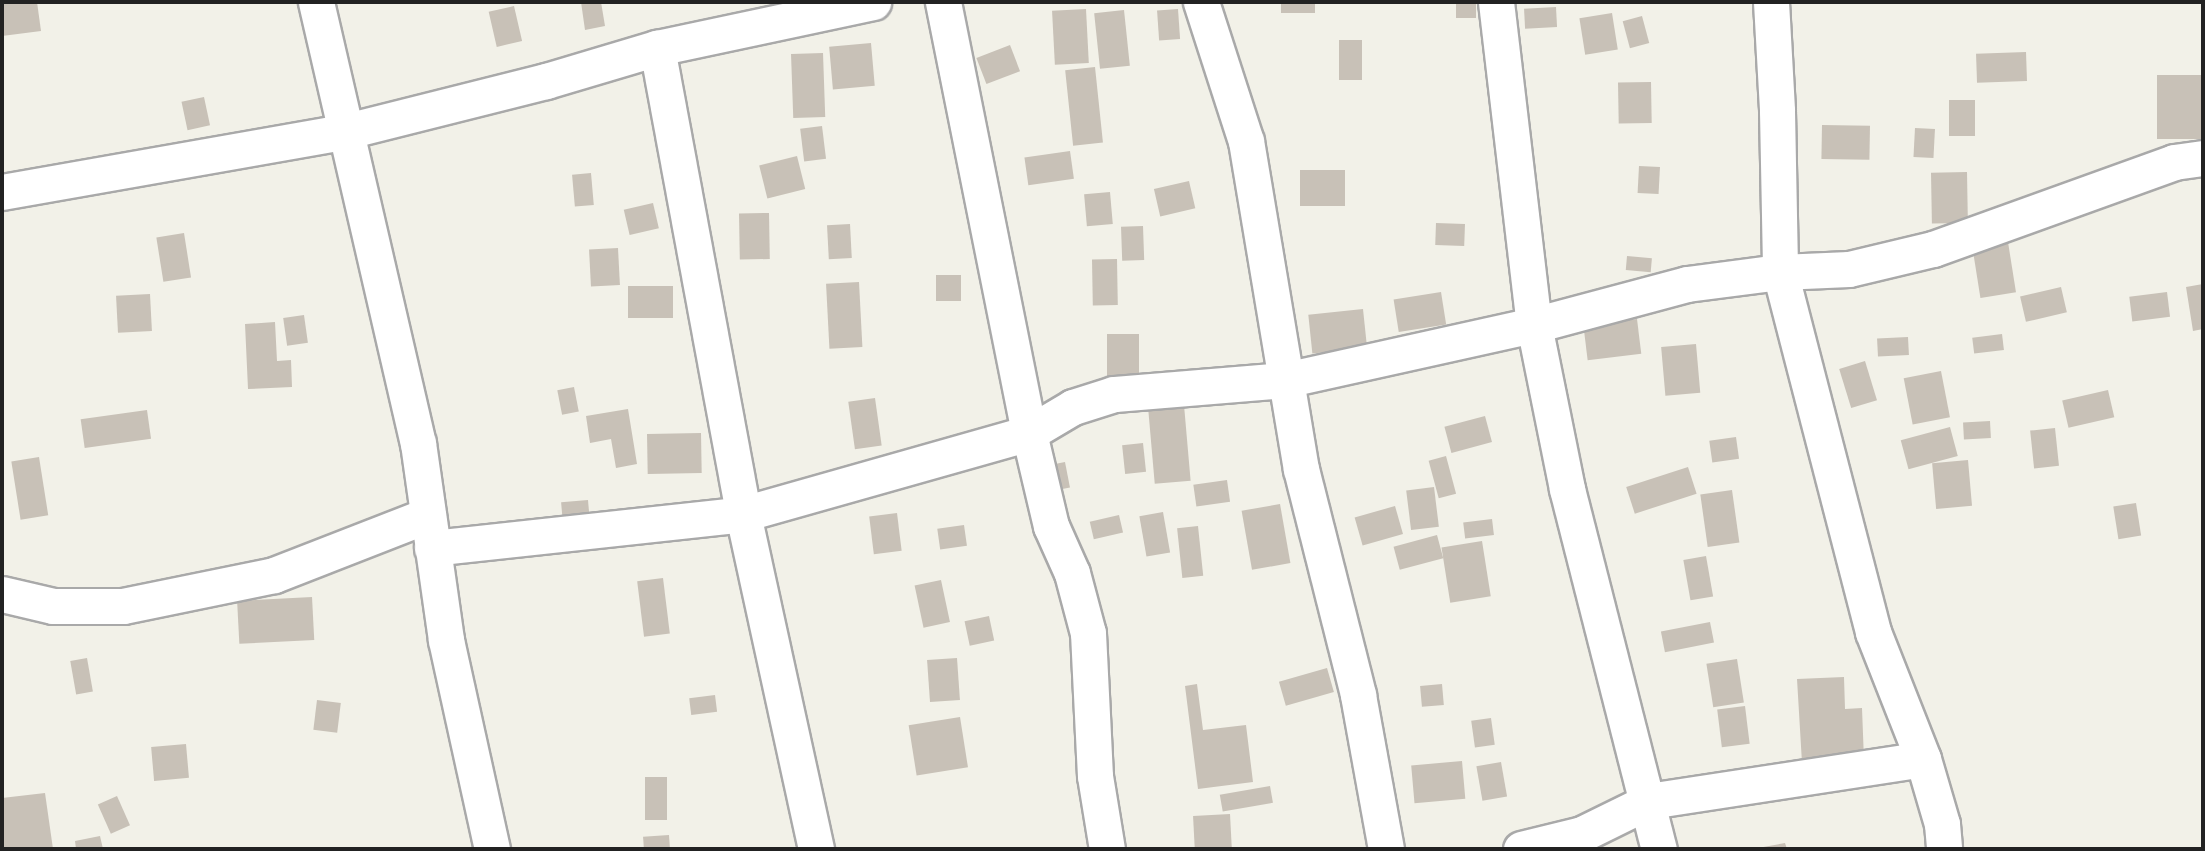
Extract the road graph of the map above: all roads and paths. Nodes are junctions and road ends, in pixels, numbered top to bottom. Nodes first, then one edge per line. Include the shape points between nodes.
1 (316, 2) edge
2 (873, 2) edge
3 (943, 2) edge
4 (1201, 2) edge
5 (1496, 2) edge
6 (1771, 2) edge
7 (657, 48) junction
8 (347, 131) junction
9 (2203, 158) edge
10 (2, 192) edge
11 (1780, 272) junction
12 (1534, 326) junction
13 (1284, 380) junction
14 (1029, 433) junction
15 (743, 514) junction
16 (430, 532) junction
17 (2, 594) edge
18 (1923, 759) junction
19 (1649, 801) junction
20 (492, 849) edge
21 (816, 849) edge
22 (1107, 849) edge
23 (1386, 849) edge
24 (1521, 849) edge
25 (1659, 849) edge
26 (1944, 849) edge

1 - 8 street
2 - 7 street
3 - 14 street
4 - 13 street via 1246,141
5 - 12 street
6 - 11 street
7 - 8 street
7 - 15 street
8 - 10 street
8 - 16 street via 418,443
9 - 11 street via 2174,162 1933,249 1849,270
11 - 12 street via 1687,284
11 - 18 street via 1873,632
12 - 13 street
12 - 19 street via 1567,489
13 - 14 street via 1114,394 1073,407
13 - 23 street via 1301,469 1358,695
14 - 15 street
14 - 22 street via 1051,526 1072,573 1088,633 1095,776
15 - 16 street
15 - 21 street
16 - 17 street via 274,575 123,606 53,606
16 - 20 street via 446,640
18 - 19 street
18 - 26 street via 1942,824
19 - 24 street via 1582,834
19 - 25 street

